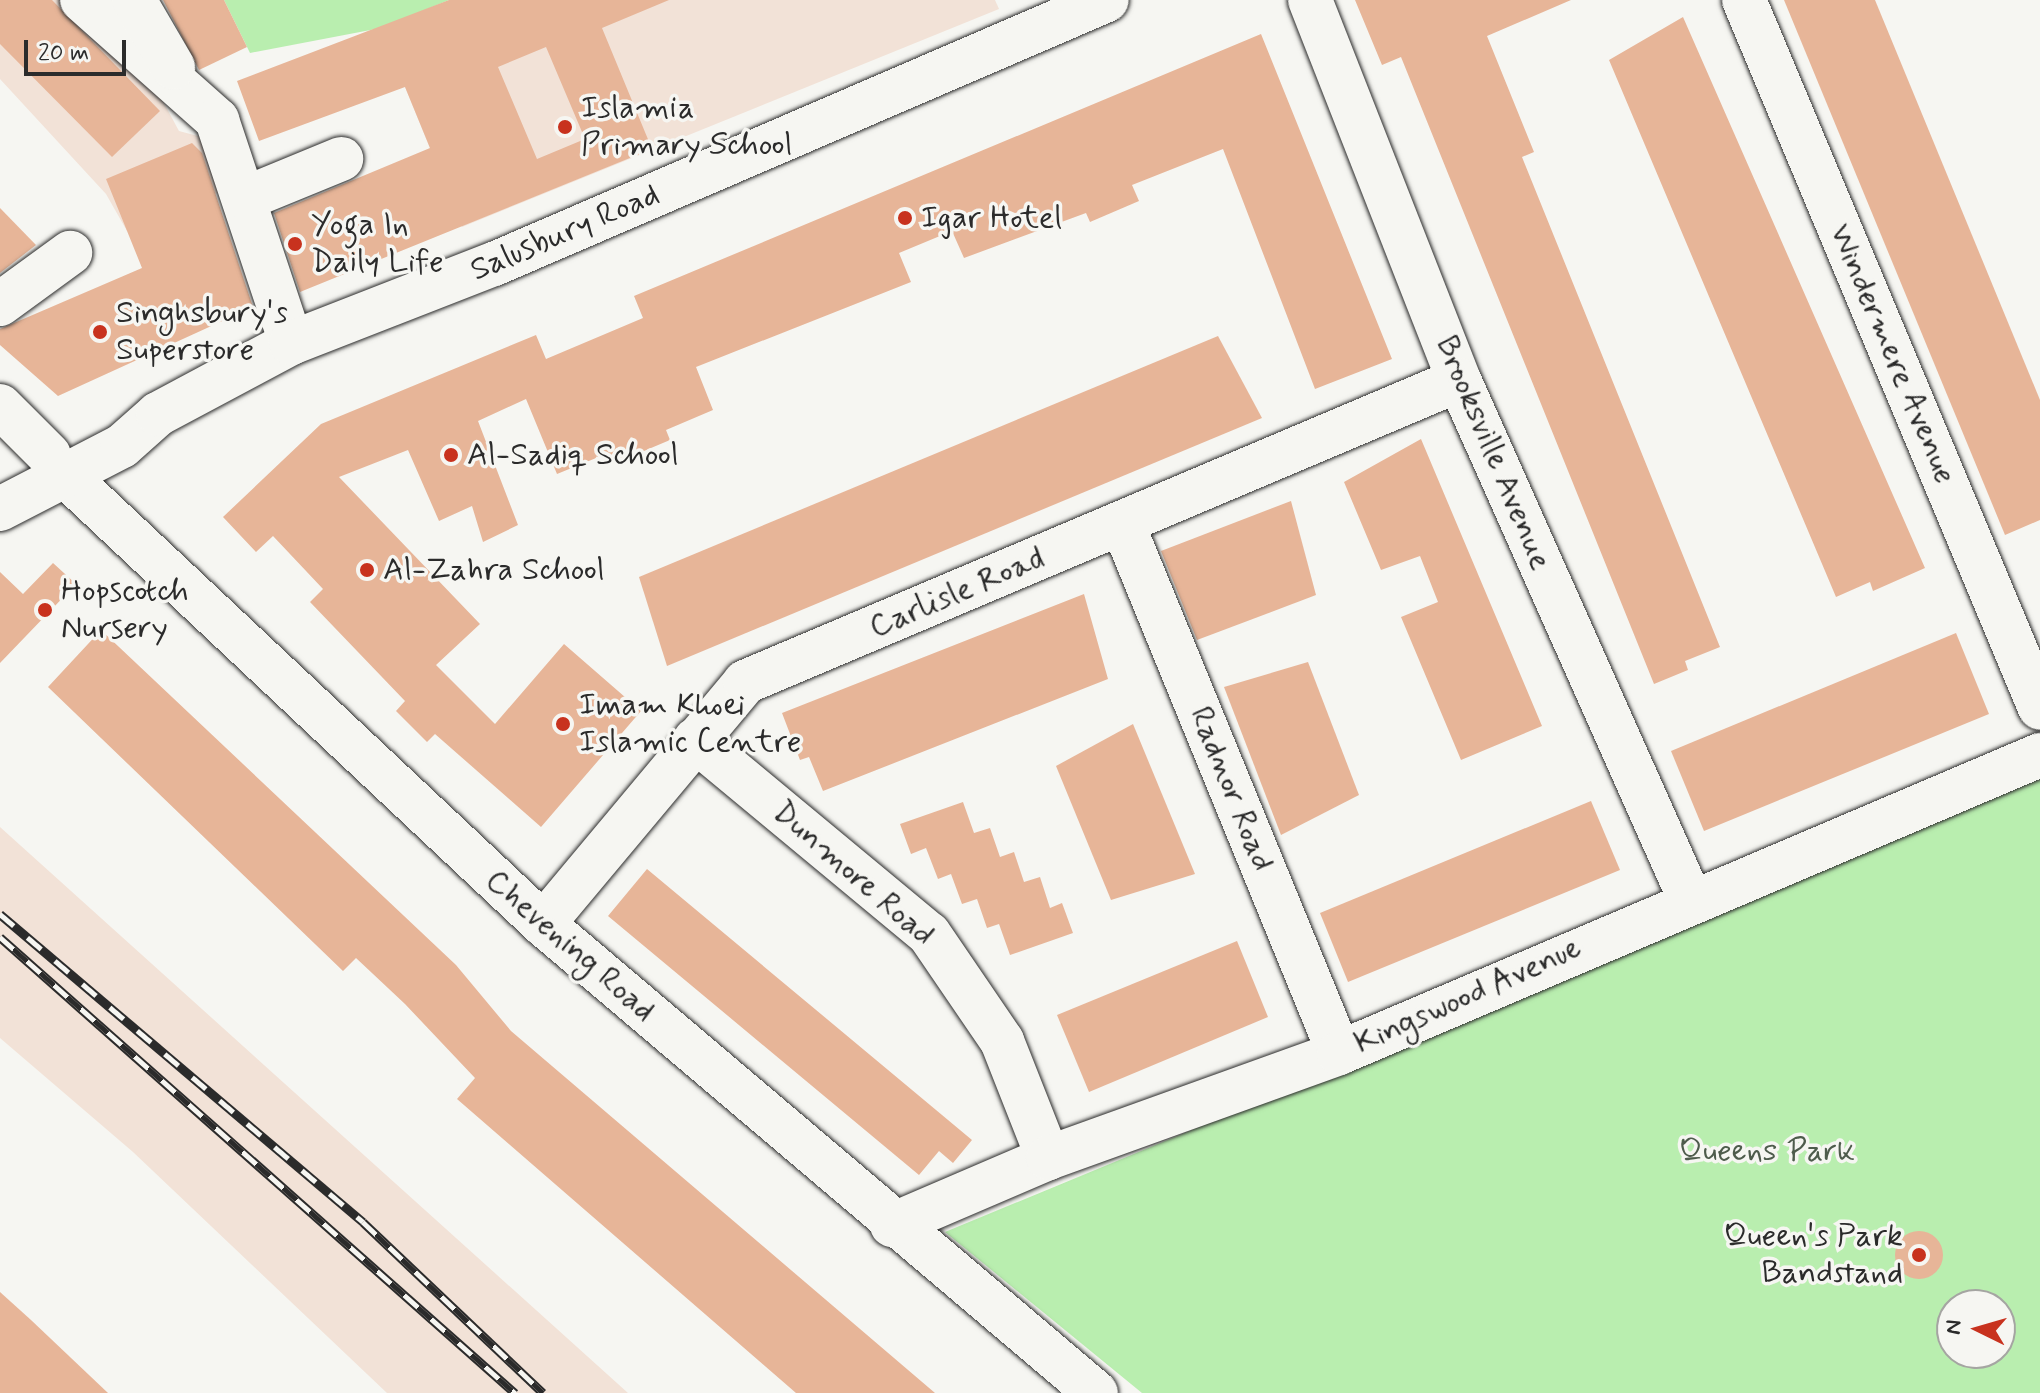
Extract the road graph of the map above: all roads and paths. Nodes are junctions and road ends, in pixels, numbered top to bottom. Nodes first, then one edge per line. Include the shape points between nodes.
1 (82, 0) edge
2 (134, 0) edge
3 (1107, 0) edge
4 (1310, 0) edge
5 (1744, 0) edge
6 (185, 86) junction
7 (341, 159) dead end
8 (246, 198) junction
9 (70, 253) dead end
10 (0, 304) edge
11 (291, 343) junction
12 (1459, 380) junction
13 (0, 406) edge
14 (57, 466) junction
15 (0, 484) edge
16 (0, 509) edge
17 (1123, 525) junction
18 (2040, 708) edge
19 (695, 740) junction
20 (2040, 755) edge
21 (1690, 899) junction
22 (543, 924) junction
23 (1339, 1053) junction
24 (1048, 1158) junction
25 (892, 1225) junction
26 (1096, 1393) edge

1 - 6 street via 156,71
2 - 6 street
3 - 11 street, Salusbury Road via 494,264
4 - 12 street, Brooksville Avenue
5 - 18 street, Windermere Avenue
6 - 8 street via 217,120
7 - 8 street
8 - 11 street
9 - 10 street
11 - 14 street, Salusbury Road via 158,414 133,440
12 - 17 street, Carlisle Road
12 - 21 street, Brooksville Avenue
13 - 14 street, Chevening Road
14 - 15 street
14 - 16 street
14 - 22 street, Chevening Road
17 - 19 street, Carlisle Road via 745,682
17 - 23 street, Radnor Road
19 - 22 street, Carlisle Road
19 - 24 street, Dunmore Road via 929,934 1002,1041
20 - 21 street, Kingswood Avenue
21 - 23 street, Kingswood Avenue
22 - 25 street, Chevening Road
23 - 24 street, Kingswood Avenue
24 - 25 street, Kingswood Avenue
25 - 26 street, Chevening Road

